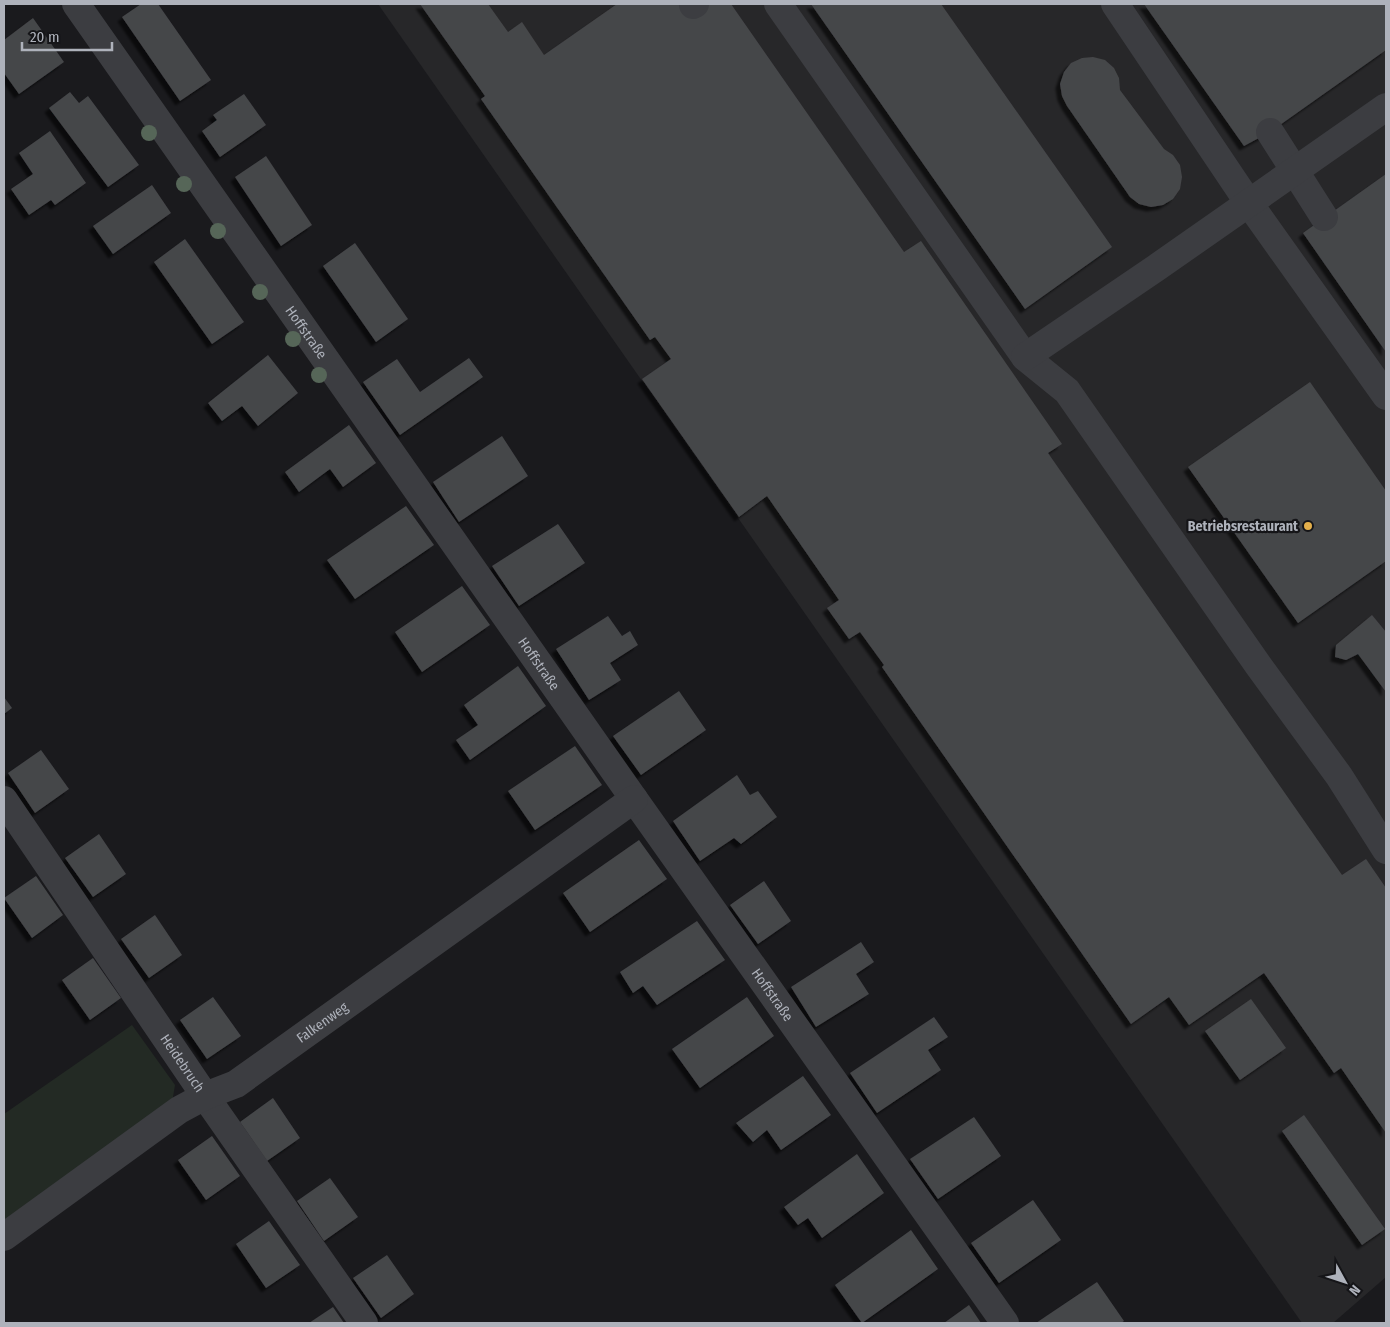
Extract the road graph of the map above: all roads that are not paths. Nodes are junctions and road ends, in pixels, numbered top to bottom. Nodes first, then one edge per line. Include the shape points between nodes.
1 (76, 4) edge
2 (778, 4) edge
3 (1115, 4) edge
4 (1386, 107) edge
5 (1270, 132) dead end
6 (1294, 170) junction
7 (1248, 202) junction
8 (1324, 217) dead end
9 (1025, 357) junction
10 (1386, 396) edge
11 (634, 799) junction
12 (4, 800) edge
13 (1386, 850) edge
14 (205, 1096) junction
15 (4, 1237) edge
16 (364, 1323) edge
17 (1005, 1323) edge

1 - 11 street, Hoffstraße
2 - 9 street
3 - 7 street
4 - 6 street
5 - 6 street
6 - 7 street
6 - 8 street
7 - 9 street
7 - 10 street
9 - 13 street via 1067,391 1339,776
11 - 14 street, Falkenweg via 236,1084
11 - 17 street, Hoffstraße
12 - 14 street, Heidebruch
14 - 15 street, Falkenweg via 179,1110
14 - 16 street, Heidebruch

